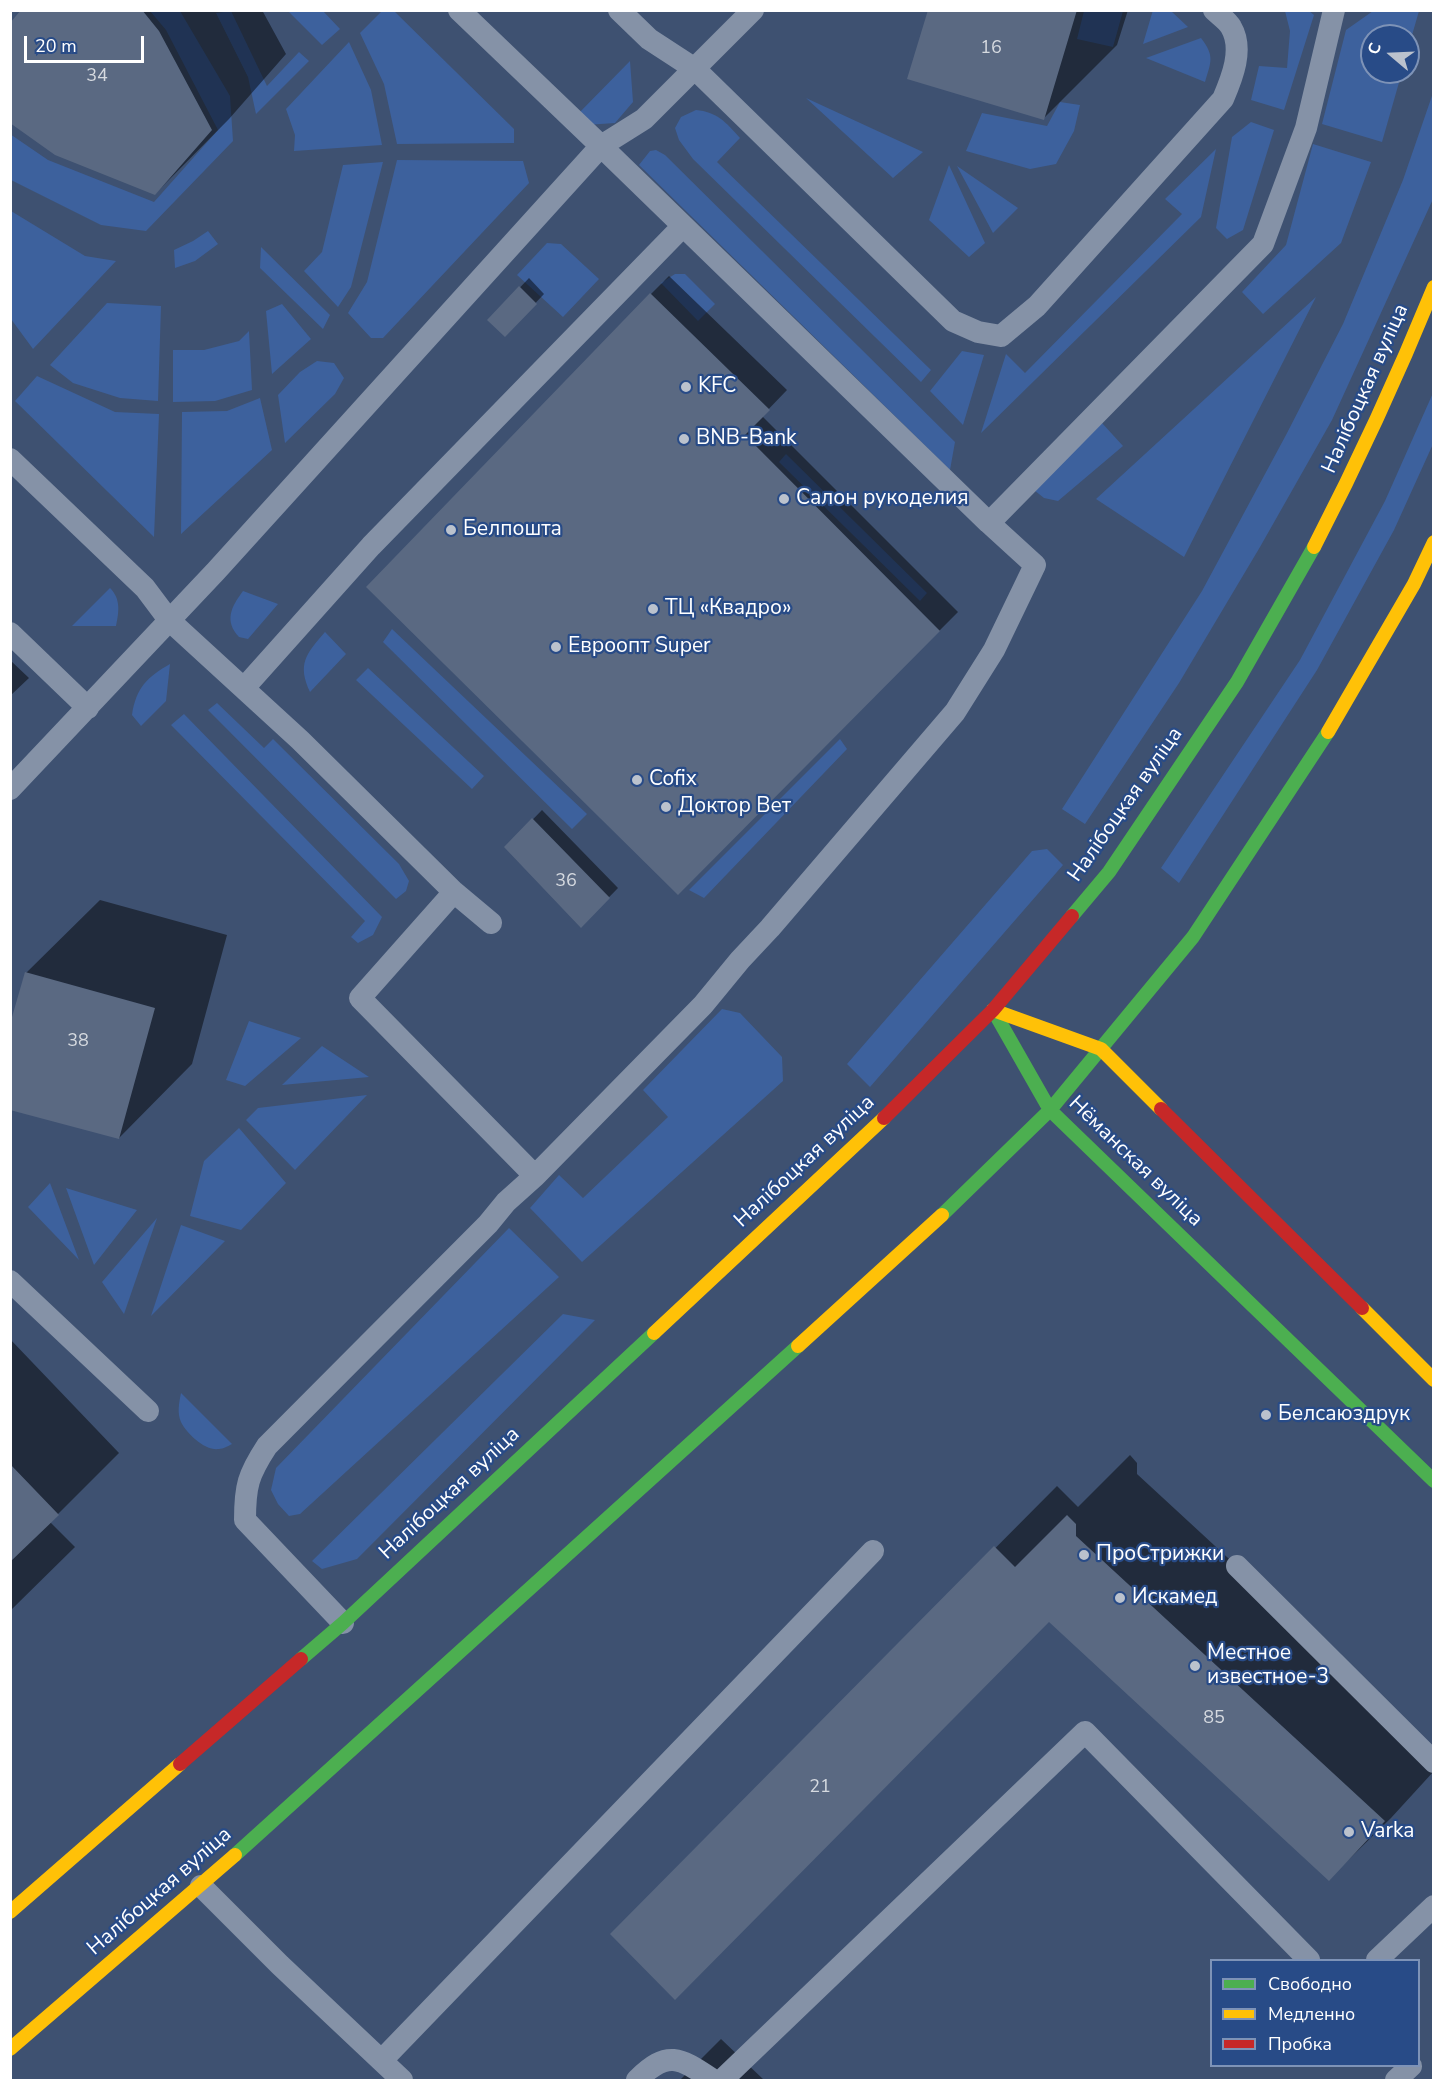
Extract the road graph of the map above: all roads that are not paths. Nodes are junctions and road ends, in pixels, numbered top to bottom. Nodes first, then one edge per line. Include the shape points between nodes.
1 (459, 10) edge
2 (619, 10) edge
3 (753, 10) edge
4 (1214, 10) edge
5 (1334, 10) edge
6 (695, 69) junction
7 (601, 146) junction
8 (683, 226) junction
9 (1434, 287) edge
10 (10, 459) edge
11 (989, 523) junction
12 (1434, 542) edge
13 (170, 620) junction
14 (10, 633) edge
15 (244, 688) junction
16 (88, 708) junction
17 (10, 789) edge
18 (454, 892) junction
19 (491, 923) dead end
20 (993, 1010) junction
21 (1101, 1049) junction
22 (1050, 1110) junction
23 (535, 1176) junction
24 (10, 1281) edge
25 (1434, 1380) edge
26 (148, 1411) dead end
27 (1434, 1481) edge
28 (873, 1551) dead end
29 (1237, 1566) dead end
30 (343, 1623) junction
31 (1434, 1761) edge
32 (201, 1886) junction
33 (1434, 1906) edge
34 (10, 1912) edge
35 (1308, 1959) edge
36 (1378, 1959) edge
37 (10, 2049) edge
38 (382, 2060) junction
39 (1410, 2067) edge
40 (402, 2080) edge
41 (637, 2080) edge
42 (713, 2080) edge
43 (722, 2080) edge
44 (1395, 2080) edge

1 - 7 lane
2 - 6 lane via 649,39
3 - 6 lane
4 - 6 lane via 1231,26 1238,49 1223,99 1037,306 1001,336 978,333 953,321
5 - 11 lane via 1306,128 1263,244
6 - 7 lane via 644,119
7 - 8 lane
7 - 13 lane
8 - 11 lane
8 - 15 lane via 371,546
9 - 20 main road, Налібоцкая вуліца via 1351,476 1237,682 1108,872
10 - 13 lane via 145,588
11 - 23 lane via 1035,565 994,650 955,712 703,1005
12 - 21 main road, Налібоцкая вуліца via 1414,584 1326,735 1193,937
13 - 15 lane
13 - 16 lane
14 - 16 lane
15 - 18 lane
16 - 17 lane
18 - 19 lane
18 - 23 lane via 360,998
20 - 21 main road
20 - 22 main road, Нёманская вуліца
20 - 30 main road, Налібоцкая вуліца via 877,1125
21 - 22 main road, Налібоцкая вуліца
21 - 25 main road
22 - 27 main road, Нёманская вуліца
22 - 32 main road, Налібоцкая вуліца via 952,1206
23 - 30 lane via 267,1446 255,1464 245,1491 245,1520
24 - 26 lane
28 - 38 lane
29 - 31 lane
30 - 34 main road, Налібоцкая вуліца
32 - 37 main road, Налібоцкая вуліца
32 - 38 lane
33 - 36 lane
35 - 43 lane via 1085,1732
38 - 40 lane
39 - 44 lane
41 - 42 lane via 652,2066 670,2059 691,2065

